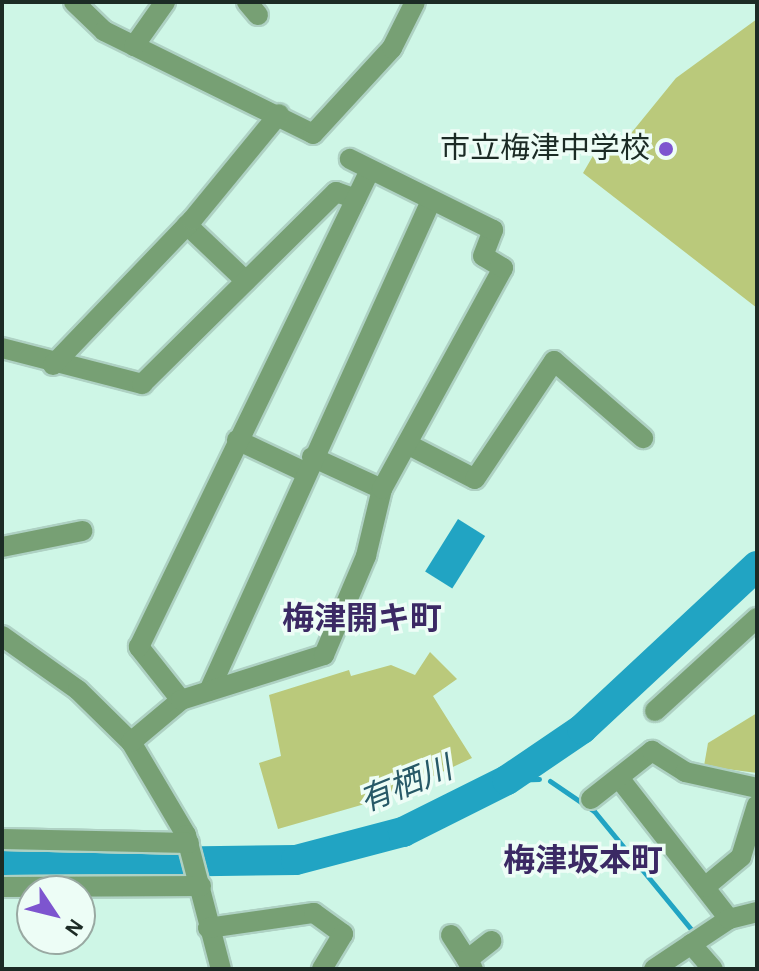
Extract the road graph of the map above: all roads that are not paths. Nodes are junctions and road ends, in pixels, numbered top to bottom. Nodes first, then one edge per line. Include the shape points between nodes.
1 (74, 2) edge
2 (165, 2) edge
3 (415, 2) edge
4 (134, 46) junction
5 (279, 114) junction
6 (350, 159) dead end
7 (370, 170) junction
8 (356, 199) junction
9 (431, 201) junction
10 (187, 225) junction
11 (246, 281) junction
12 (2, 348) edge
13 (53, 365) junction
14 (643, 438) dead end
15 (237, 440) junction
16 (407, 444) junction
17 (308, 464) junction
18 (382, 489) junction
19 (82, 531) dead end
20 (2, 547) edge
21 (757, 618) edge
22 (2, 636) edge
23 (209, 691) junction
24 (181, 700) junction
25 (655, 711) dead end
26 (131, 742) junction
27 (619, 778) junction
28 (757, 788) edge
29 (591, 799) dead end
30 (757, 805) edge
31 (2, 839) edge
32 (190, 846) junction
33 (200, 883) junction
34 (2, 887) edge
35 (705, 887) junction
36 (757, 912) edge
37 (729, 919) junction
38 (208, 928) junction
39 (451, 935) dead end
40 (491, 941) dead end
41 (691, 944) junction
42 (470, 964) edge
43 (221, 969) edge
44 (322, 969) edge
45 (654, 969) edge
46 (713, 969) edge

1 - 4 street
2 - 4 street
3 - 5 street via 392,48 313,134
4 - 5 street
5 - 10 street
6 - 7 street
7 - 8 street
7 - 9 street
8 - 11 street via 336,192
8 - 15 street
9 - 16 street via 493,230 483,256 503,268
9 - 17 street
10 - 11 street
10 - 13 street
11 - 13 street via 142,384
12 - 13 street
14 - 16 street via 554,361 475,479
15 - 17 street
15 - 24 street via 139,647
16 - 18 street
17 - 18 street
17 - 23 street
18 - 23 street via 366,556 324,655
19 - 20 street
21 - 25 street
22 - 26 street via 78,690
23 - 24 street
24 - 26 street
26 - 32 street
27 - 28 street via 652,751 685,772
27 - 29 street
27 - 35 street
30 - 35 street via 741,857
31 - 32 street
32 - 33 street
33 - 34 street
33 - 38 street
35 - 37 street
36 - 37 street
37 - 41 street
38 - 43 street
38 - 44 street via 314,913 343,934
39 - 42 street
40 - 42 street
41 - 45 street
41 - 46 street

